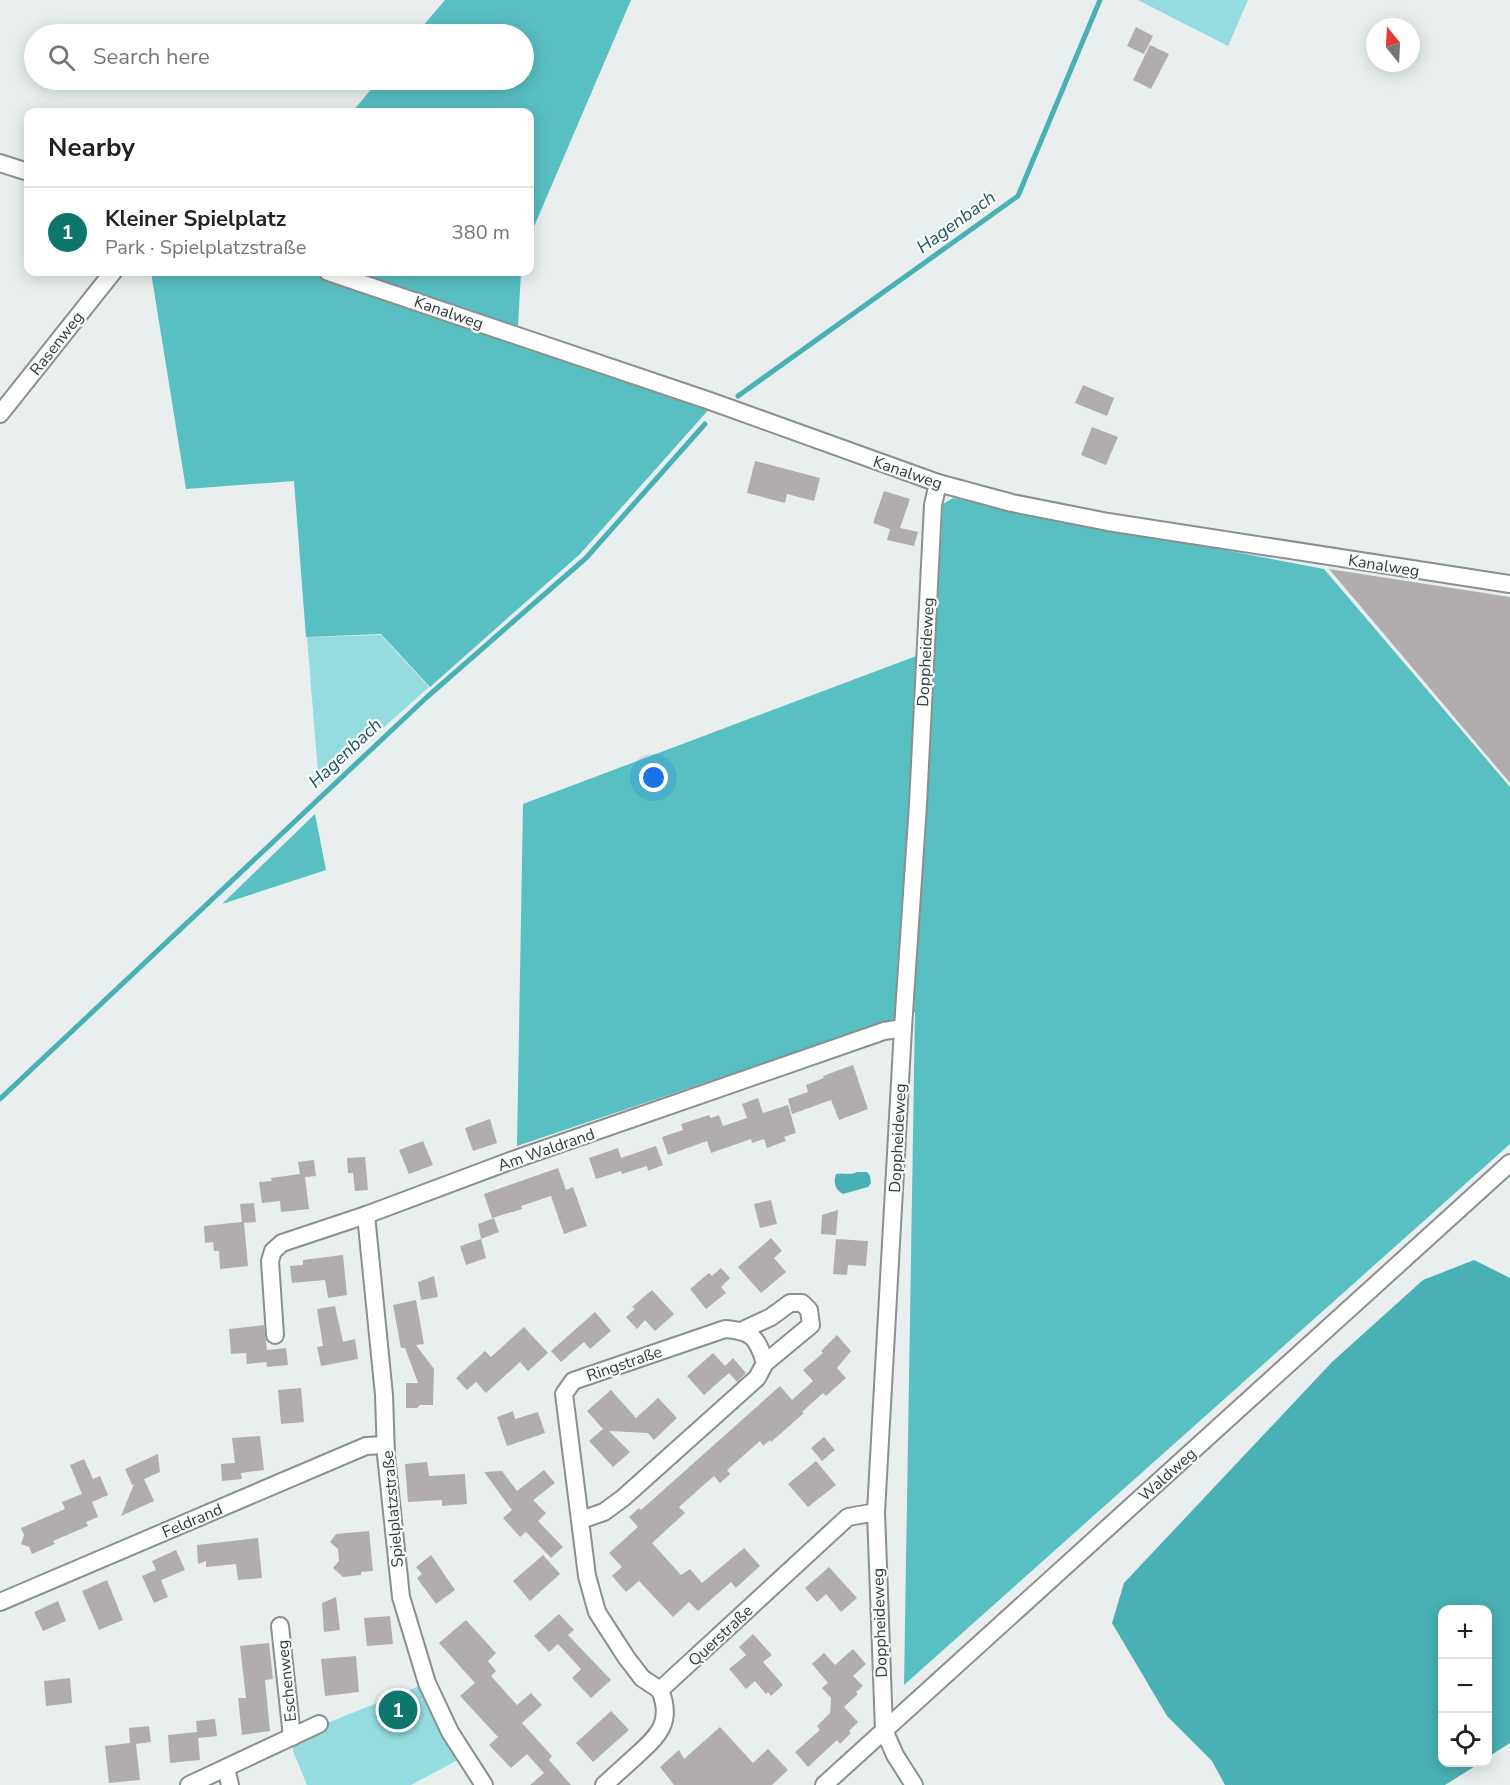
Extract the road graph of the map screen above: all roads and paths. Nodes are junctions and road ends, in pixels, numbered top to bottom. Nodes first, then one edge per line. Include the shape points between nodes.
1 (0, 163) edge
2 (24, 171) edge
3 (110, 276) edge
4 (340, 276) edge
5 (0, 414) edge
6 (938, 483) junction
7 (1510, 584) edge
8 (903, 1028) junction
9 (1510, 1162) edge
10 (366, 1215) junction
11 (744, 1330) junction
12 (275, 1335) dead end
13 (765, 1363) junction
14 (385, 1445) junction
15 (876, 1512) junction
16 (581, 1520) junction
17 (0, 1602) edge
18 (280, 1626) dead end
19 (660, 1690) junction
20 (319, 1724) dead end
21 (884, 1730) junction
22 (292, 1737) junction
23 (226, 1768) junction
24 (189, 1785) edge
25 (230, 1785) edge
26 (484, 1785) edge
27 (604, 1785) edge
28 (824, 1785) edge
29 (914, 1785) edge

1 - 2 street
3 - 5 street, Rasenweg
4 - 6 street, Kanalweg
6 - 7 street, Kanalweg via 1108,522
6 - 8 street, Doppheideweg via 933,505
8 - 10 street, Am Waldrand via 884,1030
8 - 15 street, Doppheideweg
9 - 21 street, Waldweg
10 - 12 street, Am Waldrand via 282,1243 273,1251 270,1261
10 - 14 street, Spielplatzstraße via 384,1395
11 - 13 street via 759,1344
11 - 13 street, Ringstraße via 790,1303 802,1303 810,1310 811,1325
11 - 16 street, Ringstraße via 725,1329 573,1381 564,1394
13 - 16 street, Ringstraße via 757,1378 623,1498 604,1512
14 - 17 street, Feldrand via 366,1446
14 - 26 street, Spielplatzstraße via 401,1597 427,1683 450,1732
15 - 19 street, Querstraße via 848,1517
15 - 21 street, Doppheideweg
16 - 19 street, Ringstraße via 586,1576 597,1612 642,1678
18 - 22 street, Eschenweg
19 - 27 street via 666,1711 657,1737
20 - 22 street, Eschenweg
21 - 28 street, Waldweg
21 - 29 street, Doppheideweg
22 - 23 street, Eschenweg
23 - 24 street, Eschenweg
23 - 25 street

